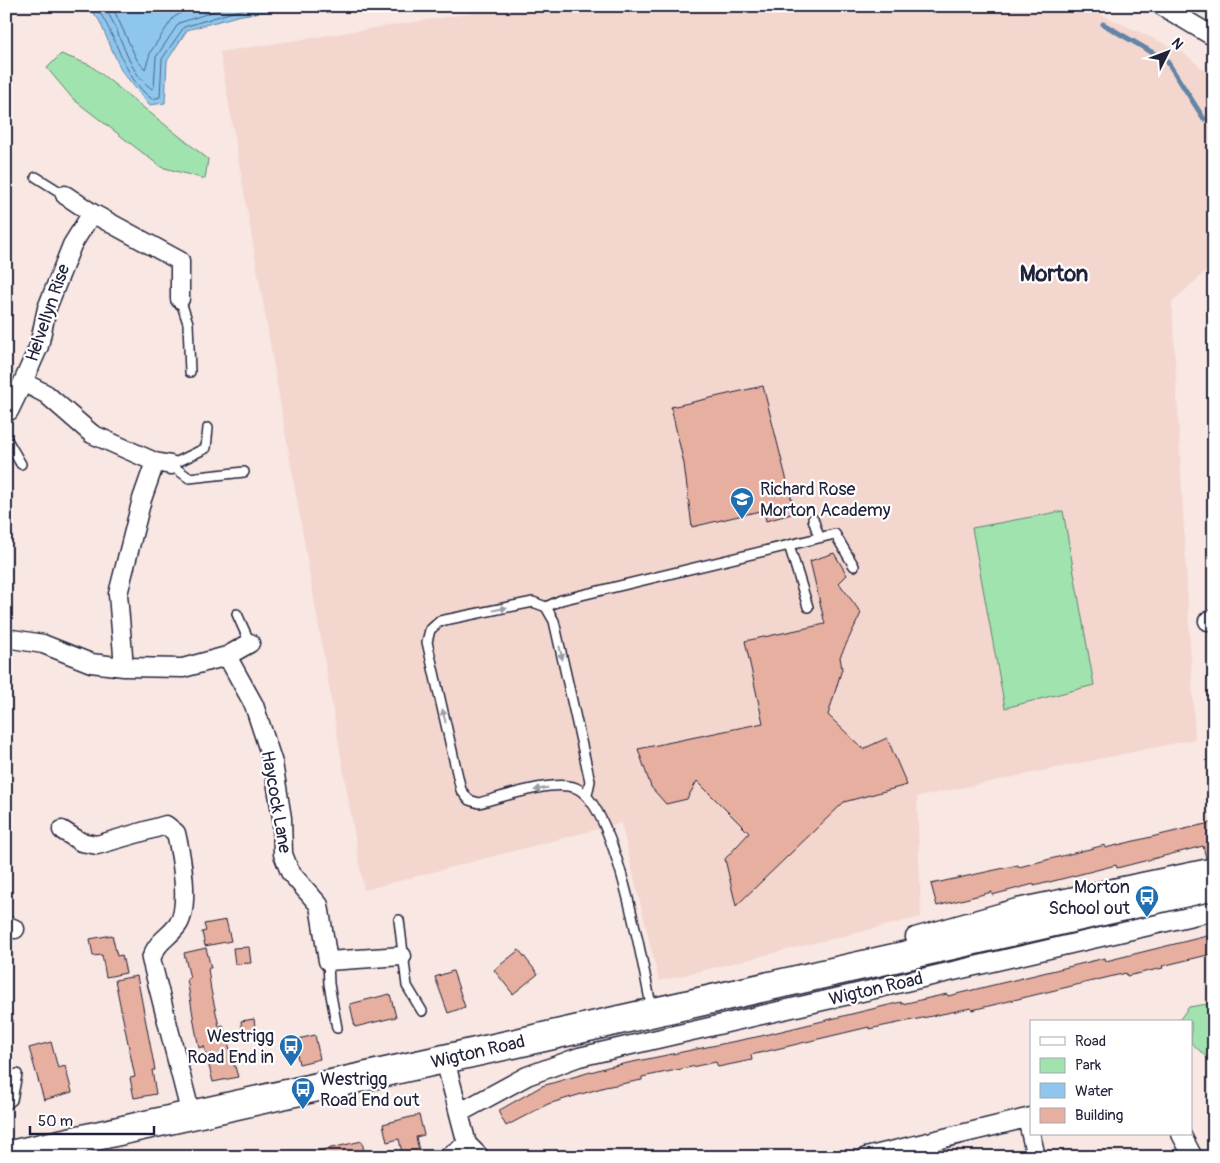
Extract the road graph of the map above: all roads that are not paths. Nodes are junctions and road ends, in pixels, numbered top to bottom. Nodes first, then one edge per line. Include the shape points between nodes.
1 (1162, 6) edge
2 (1214, 37) edge
3 (36, 177) dead end
4 (65, 195) joint
5 (92, 213) junction
6 (180, 299) joint
7 (190, 372) dead end
8 (23, 382) junction
9 (7, 414) edge
10 (208, 428) dead end
11 (6, 438) edge
12 (21, 464) dead end
13 (163, 464) junction
14 (244, 472) dead end
15 (813, 519) dead end
16 (819, 537) junction
17 (789, 545) junction
18 (854, 566) dead end
19 (546, 607) junction
20 (808, 607) dead end
21 (237, 614) dead end
22 (6, 638) edge
23 (250, 643) joint
24 (227, 656) junction
25 (124, 667) junction
26 (587, 795) junction
27 (62, 830) dead end
28 (1214, 867) edge
29 (1214, 886) edge
30 (1214, 911) edge
31 (399, 920) dead end
32 (920, 952) junction
33 (402, 956) junction
34 (328, 961) junction
35 (422, 1011) dead end
36 (652, 1013) junction
37 (336, 1028) dead end
38 (445, 1060) junction
39 (17, 1074) dead end
40 (6, 1105) edge
41 (459, 1113) junction
42 (191, 1115) junction
43 (1029, 1117) edge
44 (1032, 1136) edge
45 (1183, 1136) edge
46 (466, 1144) junction
47 (901, 1153) edge
48 (6, 1156) edge
49 (448, 1157) edge
50 (480, 1157) edge
51 (866, 1157) edge
52 (1036, 1157) edge
53 (1193, 1157) edge

1 - 2 street
3 - 4 lane
4 - 5 street
5 - 6 street via 180,261
5 - 8 street, Helvellyn Rise via 72,245 47,308 39,346
6 - 7 lane via 188,323
8 - 9 street
8 - 13 street, Helvellyn Rise via 46,394 92,434
10 - 13 lane via 206,448
11 - 12 lane
13 - 14 lane via 189,478
13 - 25 street via 142,500 118,594
15 - 16 lane
16 - 17 lane
16 - 18 lane via 835,534
17 - 19 lane via 561,600
17 - 20 lane
19 -> 26 lane via 554,621 590,781
26 -> 19 lane via 575,787 559,786 480,803 469,800 461,790 427,642 430,630 440,622 533,602
21 - 23 lane
22 - 25 street via 42,644 91,663
23 - 24 street
24 - 25 street via 183,668
24 - 34 street, Haycock Lane via 254,705 273,762 282,818 283,854 290,872 319,906
26 - 36 lane via 620,866
27 - 42 street via 80,842 97,845 166,825 176,832 181,854 184,910 178,925 156,945 151,959
28 - 32 street, Wigton Road via 1017,908 923,934 915,937
29 - 32 main road, Wigton Road
30 - 41 street, Wigton Road via 579,1056 527,1076
31 - 33 lane
32 - 36 main road, Wigton Road
33 - 34 street
33 - 35 lane via 407,986
34 - 37 lane
36 - 38 main road, Wigton Road
38 - 41 street
38 - 42 main road, Wigton Road
39 - 40 lane via 12,1100
41 - 46 street
42 - 48 main road, Wigton Road
43 - 47 street
44 - 52 street
45 - 53 street
46 - 49 street
46 - 50 street
47 - 51 street

